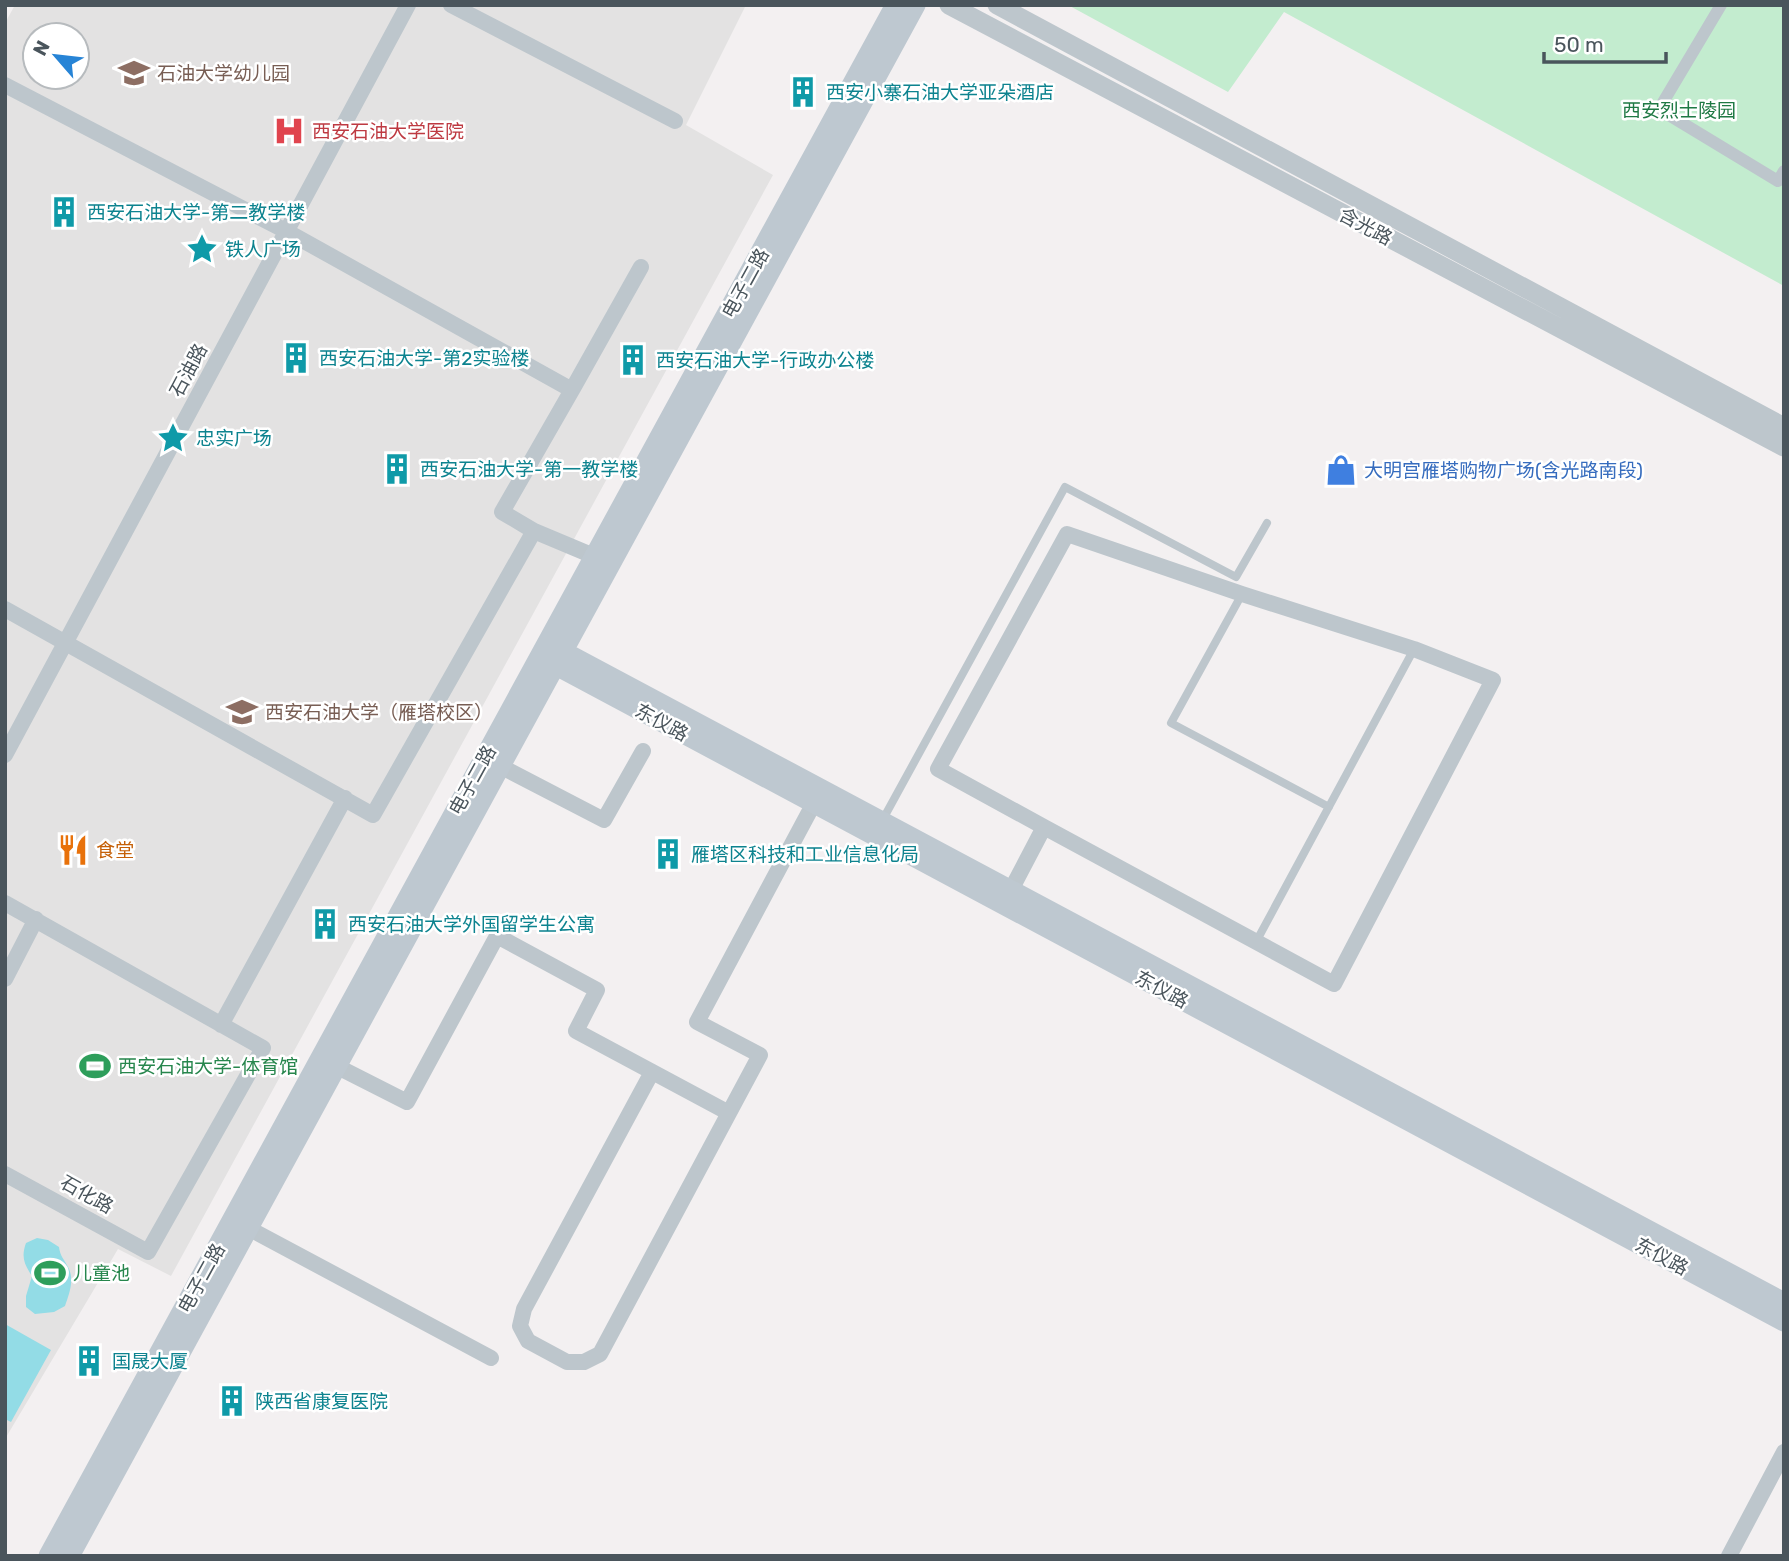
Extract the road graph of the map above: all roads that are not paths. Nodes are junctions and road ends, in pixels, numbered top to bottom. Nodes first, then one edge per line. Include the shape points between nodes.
1 (408, 5) edge
2 (451, 5) edge
3 (896, 5) edge
4 (915, 5) edge
5 (949, 5) edge
6 (997, 5) edge
7 (1721, 5) edge
8 (5, 85) edge
9 (675, 121) dead end
10 (1784, 171) edge
11 (286, 231) junction
12 (641, 267) dead end
13 (572, 390) junction
14 (1784, 427) edge
15 (1784, 447) edge
16 (1267, 523) dead end
17 (534, 531) junction
18 (596, 557) junction
19 (1241, 594) junction
20 (5, 609) edge
21 (65, 642) junction
22 (1414, 649) junction
23 (551, 654) junction
24 (642, 751) dead end
25 (5, 755) edge
26 (500, 766) junction
27 (345, 798) junction
28 (814, 803) junction
29 (1329, 807) junction
30 (882, 821) junction
31 (1044, 827) junction
32 (1011, 890) junction
33 (5, 903) edge
34 (36, 919) junction
35 (1256, 942) junction
36 (5, 979) edge
37 (221, 1025) junction
38 (336, 1066) junction
39 (652, 1072) junction
40 (729, 1113) junction
41 (5, 1174) edge
42 (248, 1228) junction
43 (1784, 1303) edge
44 (1784, 1321) edge
45 (491, 1358) dead end
46 (1784, 1452) edge
47 (49, 1556) edge
48 (69, 1556) edge
49 (1729, 1556) edge

1 - 11 street, 石油路
2 - 9 street
3 - 18 main road, 电子二路
4 - 23 main road, 电子二路
5 - 15 street, 含光路
6 - 14 street, 含光路
7 - 10 street via 1660,109 1778,181
8 - 11 street
11 - 13 street
11 - 21 street, 石油路
12 - 13 street
13 - 17 street via 502,512
16 - 30 lane via 1236,577 1065,487
17 - 18 street
17 - 27 street via 373,815
18 - 23 main road, 电子二路
19 - 22 street
19 - 29 lane via 1171,723
19 - 31 street via 1067,534 938,769
20 - 21 street
21 - 25 street, 石油路
21 - 27 street
22 - 29 lane
22 - 35 street via 1493,680 1334,984
23 - 26 main road, 电子二路
23 - 28 main road, 东仪路
23 - 30 main road, 东仪路
23 - 47 main road, 电子二路
24 - 26 street via 604,820
26 - 38 main road, 电子二路
27 - 37 street
28 - 40 street via 697,1022 760,1055
28 - 44 main road, 东仪路
29 - 35 lane
30 - 32 main road, 东仪路
31 - 32 street
31 - 35 street
32 - 43 main road, 东仪路
33 - 34 street
34 - 36 street
34 - 37 street
37 - 41 street, 石化路 via 263,1048 148,1252
38 - 39 street via 407,1102 497,936 597,990 576,1031
38 - 42 main road, 电子二路
39 - 40 street
39 - 40 street via 524,1309 520,1326 528,1341 557,1357 584,1362 600,1354
42 - 45 street
42 - 48 main road, 电子二路
46 - 49 street

